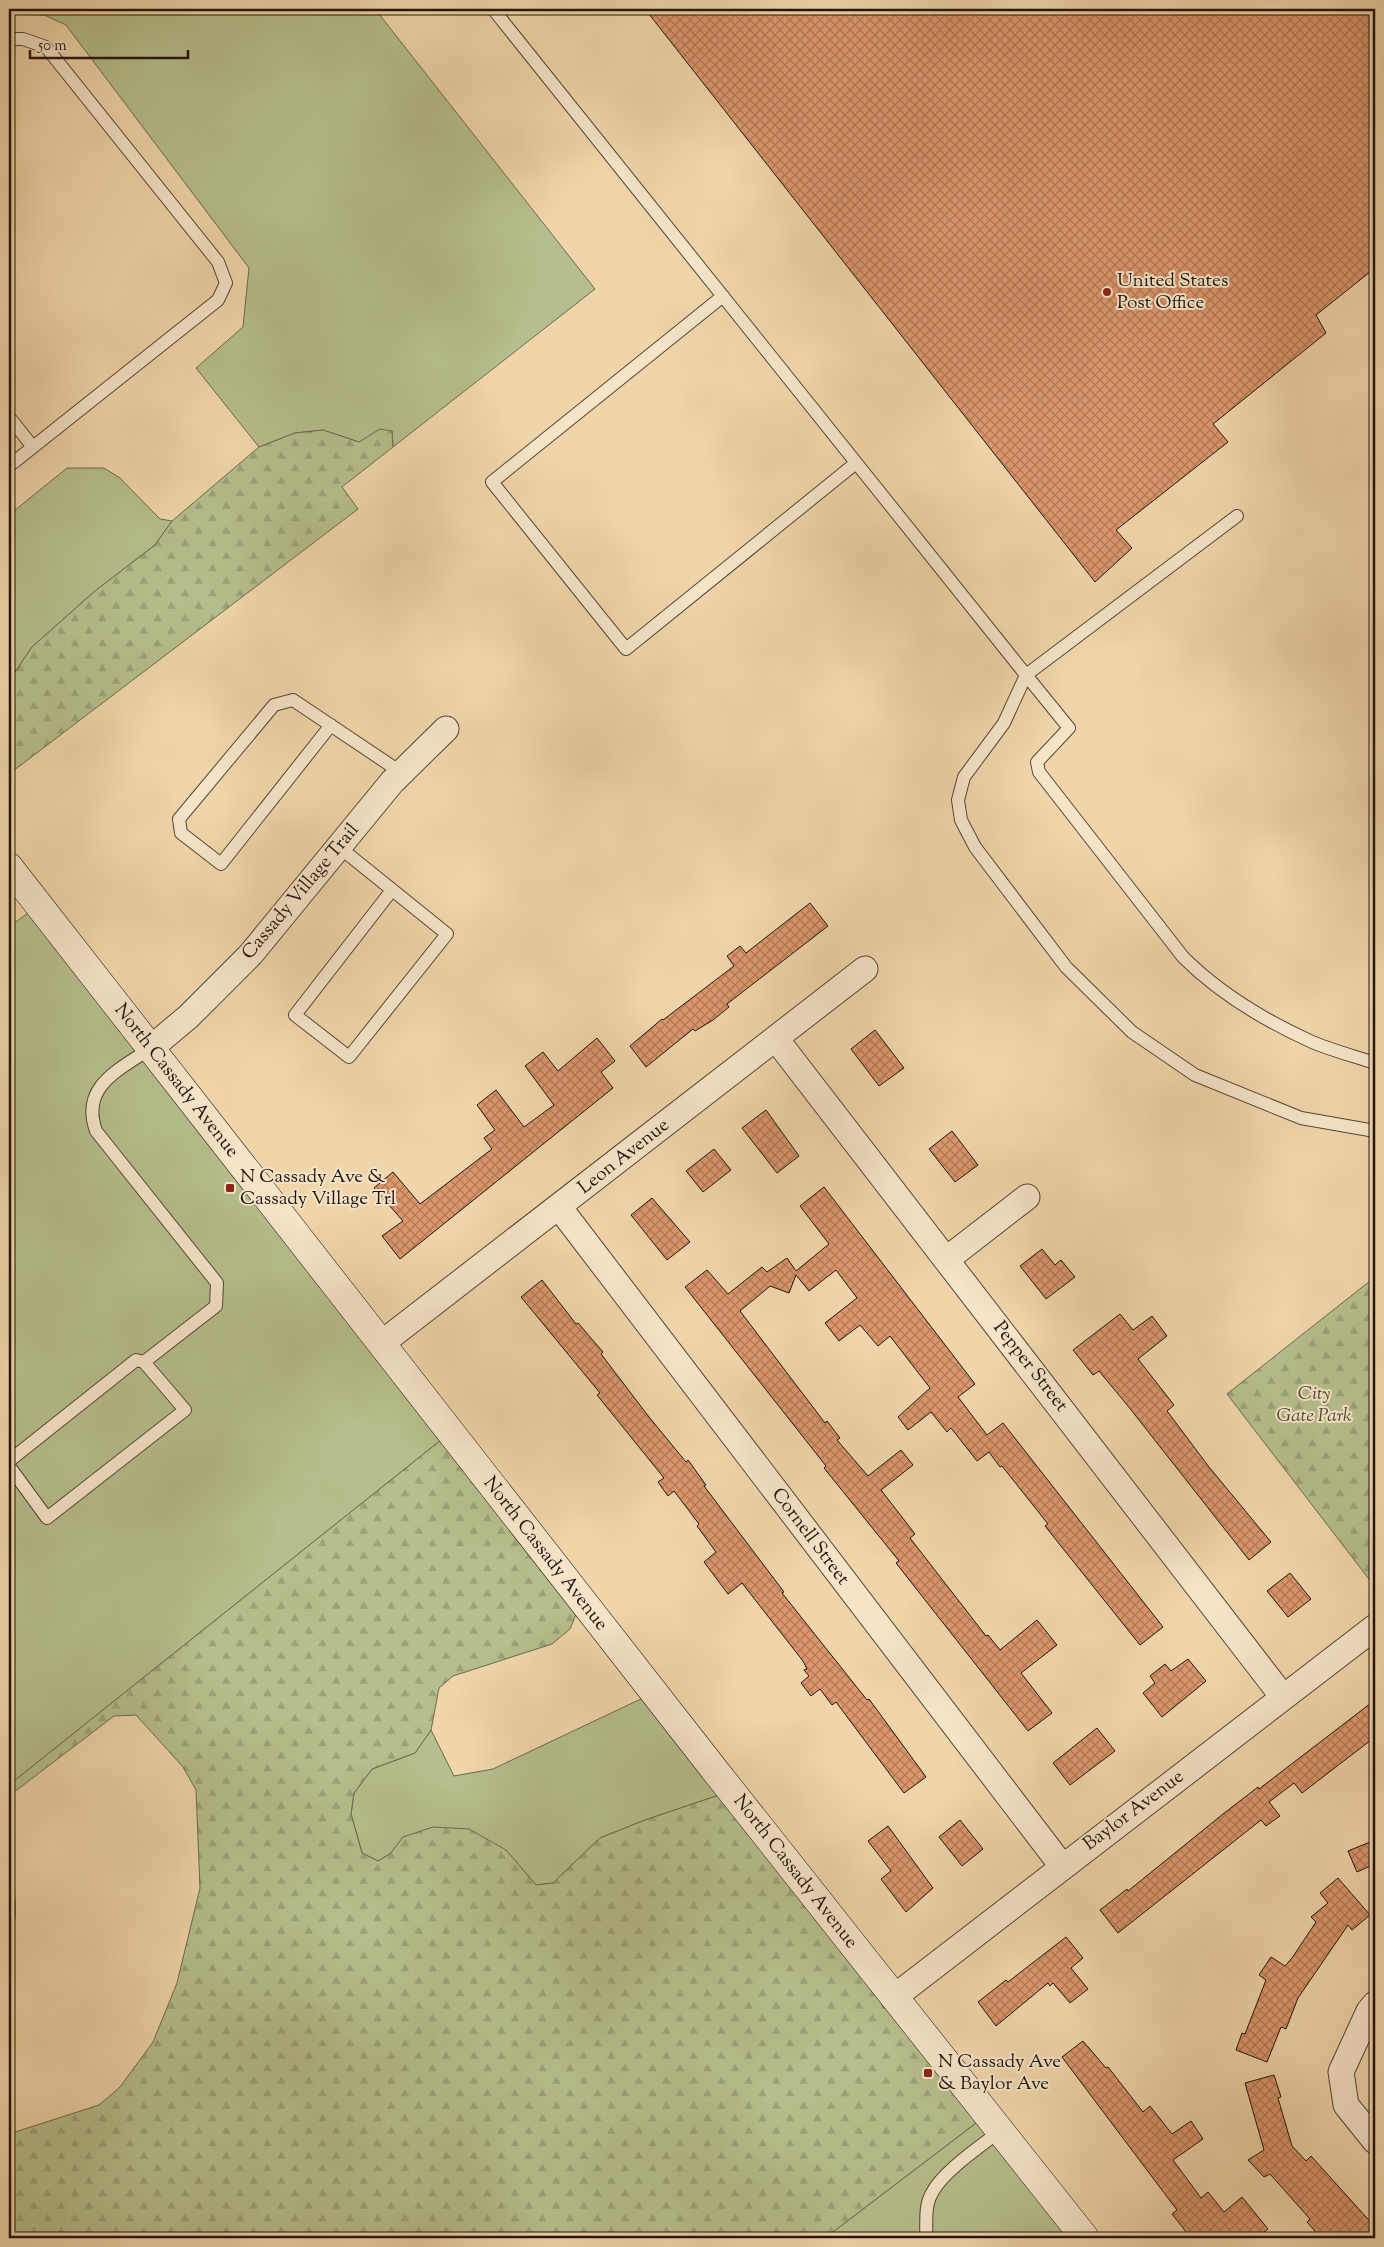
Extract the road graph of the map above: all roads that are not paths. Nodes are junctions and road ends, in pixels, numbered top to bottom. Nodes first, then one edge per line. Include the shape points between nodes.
1 (493, 9) edge
2 (9, 39) edge
3 (723, 296) junction
4 (9, 417) edge
5 (33, 447) junction
6 (856, 463) junction
7 (9, 466) edge
8 (1237, 516) dead end
9 (1026, 675) junction
10 (331, 725) junction
11 (446, 730) dead end
12 (402, 773) junction
13 (339, 847) junction
14 (9, 867) edge
15 (392, 890) junction
16 (865, 969) dead end
17 (776, 1038) junction
18 (151, 1048) junction
19 (1375, 1062) edge
20 (1375, 1131) edge
21 (1027, 1197) dead end
22 (559, 1207) junction
23 (947, 1259) junction
24 (382, 1343) junction
25 (144, 1362) junction
26 (9, 1461) edge
27 (9, 1466) edge
28 (1375, 1627) edge
29 (1283, 1697) junction
30 (1062, 1866) junction
31 (893, 1998) junction
32 (1375, 2004) edge
33 (1000, 2131) junction
34 (1375, 2141) edge
35 (926, 2238) edge
36 (1085, 2238) edge

1 - 3 lane
2 - 5 lane via 23,39 46,47 218,262 226,283 218,300
3 - 6 lane
3 - 6 lane via 492,482 626,649
4 - 5 lane
5 - 7 lane
6 - 9 lane
8 - 9 lane
9 - 19 lane via 1069,728 1037,762 1039,772 1184,957 1201,975 1234,1000 1311,1042
9 - 20 lane via 1004,723 964,777 958,800 961,820 975,847 1066,966 1132,1032 1195,1075 1301,1118
10 - 10 lane via 293,700 274,705 179,820 181,833 220,864
10 - 12 lane
11 - 12 street, Cassady Village Trail
12 - 13 street, Cassady Village Trail
13 - 15 lane
13 - 18 street, Cassady Village Trail via 251,954 188,1017
14 - 18 main road, North Cassady Avenue
15 - 15 lane via 295,1015 349,1057 447,934
16 - 17 street, Leon Avenue
17 - 22 street, Leon Avenue
17 - 23 street, Pepper Street
18 - 24 main road, North Cassady Avenue
18 - 25 lane via 108,1077 92,1097 90,1116 96,1130 216,1283 216,1306
21 - 23 street
22 - 24 street, Leon Avenue
22 - 30 street, Cornell Street
23 - 29 street, Pepper Street
24 - 31 main road, North Cassady Avenue
25 - 26 lane via 136,1360
25 - 27 lane via 185,1410 47,1518
28 - 29 street, Baylor Avenue
29 - 30 street, Baylor Avenue
30 - 31 street, Baylor Avenue
31 - 33 main road, North Cassady Avenue
32 - 34 street via 1368,2011 1341,2072 1346,2105
33 - 35 lane via 957,2165 932,2192 927,2208
33 - 36 main road, North Cassady Avenue

